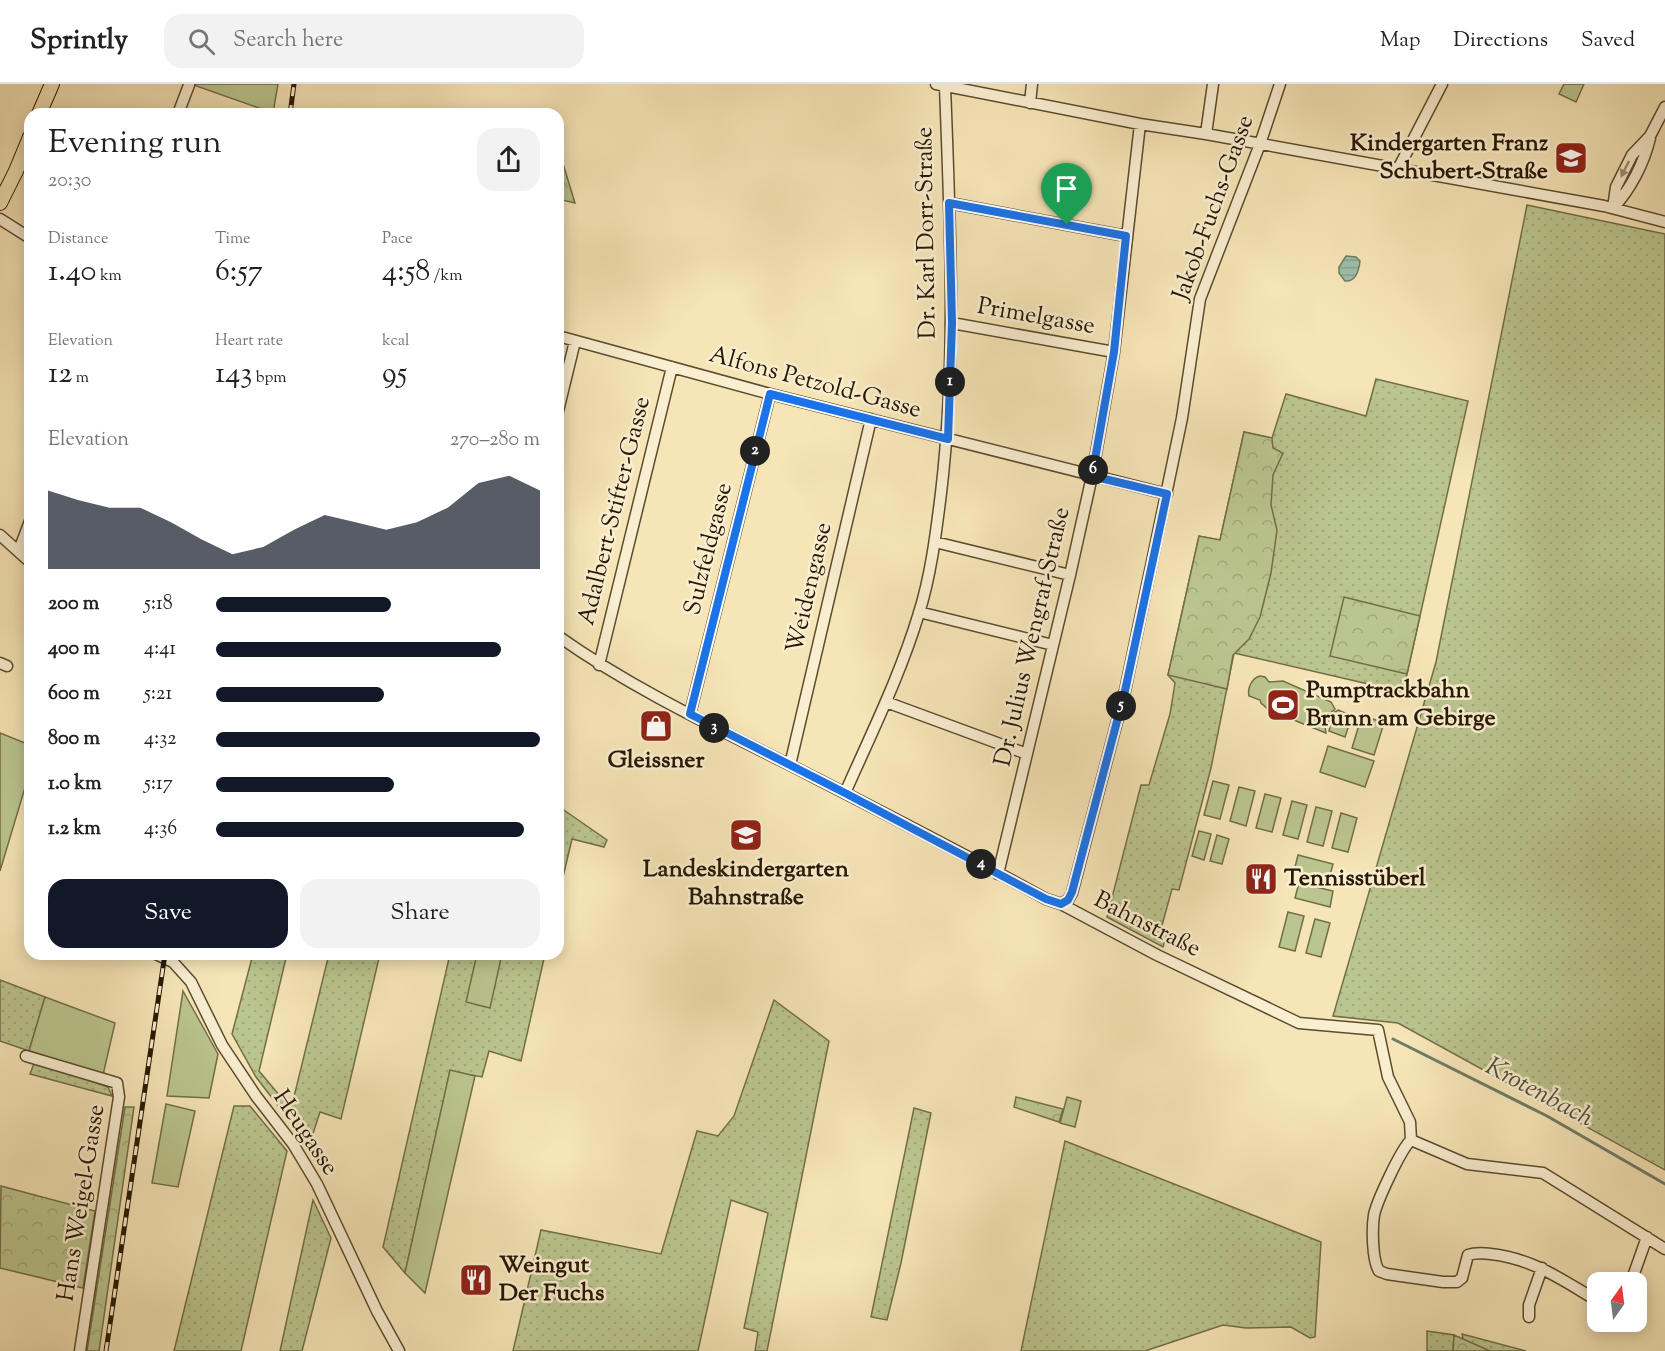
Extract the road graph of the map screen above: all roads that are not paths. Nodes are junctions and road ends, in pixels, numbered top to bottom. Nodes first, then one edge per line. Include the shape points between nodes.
1 (52, 84) edge
2 (1032, 84) edge
3 (1213, 84) edge
4 (1280, 84) edge
5 (1442, 84) edge
6 (189, 85) edge
7 (940, 85) edge
8 (1030, 103) junction
9 (1665, 107) edge
10 (42, 108) edge
11 (180, 108) edge
12 (1140, 124) junction
13 (1206, 134) junction
14 (1260, 144) junction
15 (24, 152) edge
16 (1398, 169) junction
17 (0, 203) edge
18 (949, 203) junction
19 (1613, 208) junction
20 (0, 219) edge
21 (1665, 222) edge
22 (24, 234) edge
23 (1126, 236) junction
24 (952, 323) junction
25 (564, 338) edge
26 (575, 341) junction
27 (1114, 352) junction
28 (672, 367) junction
29 (564, 386) edge
30 (770, 394) junction
31 (871, 419) junction
32 (948, 439) junction
33 (1092, 476) junction
34 (1167, 494) junction
35 (0, 535) edge
36 (24, 537) edge
37 (935, 542) junction
38 (19, 550) junction
39 (24, 555) edge
40 (1070, 575) junction
41 (920, 612) junction
42 (564, 640) edge
43 (1053, 645) junction
44 (599, 665) junction
45 (886, 702) junction
46 (690, 714) junction
47 (1027, 754) junction
48 (790, 765) junction
49 (845, 793) junction
50 (998, 874) junction
51 (1061, 904) junction
52 (169, 960) edge
53 (26, 1056) dead end
54 (1411, 1140) junction
55 (1647, 1237) junction
56 (1665, 1249) edge
57 (1542, 1268) junction
58 (1635, 1272) edge
59 (1587, 1294) edge
60 (1529, 1317) dead end
61 (80, 1351) edge
62 (399, 1351) edge

1 - 10 main road
2 - 8 street
3 - 13 street
4 - 14 street, Jakob-Fuchs-Gasse
5 - 16 street
6 - 11 street
7 - 8 street
7 - 18 street, Dr. Karl Dorr-Straße
8 - 12 street
9 - 19 street via 1650,136 1632,155 1616,187
12 - 13 street
12 - 23 street, Dr. Julius Wengraf-Straße
13 - 14 street
14 - 16 street
14 - 34 street, Jakob-Fuchs-Gasse via 1200,299
15 - 17 main road
16 - 19 street
18 - 23 street
18 - 24 street, Dr. Karl Dorr-Straße
19 - 21 street
20 - 22 street
23 - 27 street, Dr. Julius Wengraf-Straße
24 - 27 street, Primelgasse
24 - 32 street, Dr. Karl Dorr-Straße
25 - 26 street, Alfons Petzold-Gasse
26 - 28 street, Alfons Petzold-Gasse
26 - 29 street
27 - 33 street, Dr. Julius Wengraf-Straße
28 - 30 street, Alfons Petzold-Gasse
28 - 44 street, Adalbert-Stifter-Gasse
30 - 31 street, Alfons Petzold-Gasse
30 - 46 street, Sulzfeldgasse
31 - 32 street, Alfons Petzold-Gasse
31 - 48 street, Weidengasse
32 - 33 street, Alfons Petzold-Gasse
32 - 37 street, Dr. Karl Dorr-Straße
33 - 34 street, Alfons Petzold-Gasse
33 - 40 street, Dr. Julius Wengraf-Straße
34 - 51 street, Jakob-Fuchs-Gasse via 1125,691 1072,892
35 - 38 street
36 - 38 street
37 - 40 street
37 - 41 street, Dr. Karl Dorr-Straße
38 - 39 street
40 - 43 street, Dr. Julius Wengraf-Straße
41 - 43 street
41 - 45 street, Dr. Karl Dorr-Straße
42 - 44 street, Bahnstraße
43 - 47 street, Dr. Julius Wengraf-Straße
44 - 46 street, Bahnstraße
45 - 47 street
45 - 49 street, Dr. Karl Dorr-Straße
46 - 48 street, Bahnstraße
47 - 50 street, Dr. Julius Wengraf-Straße
48 - 49 street, Bahnstraße
49 - 50 street, Bahnstraße
50 - 51 street, Bahnstraße
51 - 54 street, Bahnstraße via 1299,1023 1378,1030 1388,1077 1410,1122
52 - 62 street, Heugasse via 191,982 222,1045 317,1184
53 - 61 street, Hans Weigel-Gasse via 117,1083 118,1104
54 - 55 street via 1462,1163 1543,1173
54 - 57 street via 1374,1216 1375,1262 1379,1270 1395,1276 1457,1282 1464,1275 1468,1255 1484,1253 1508,1256
55 - 56 street
55 - 58 street
57 - 59 street
57 - 60 street via 1529,1305

